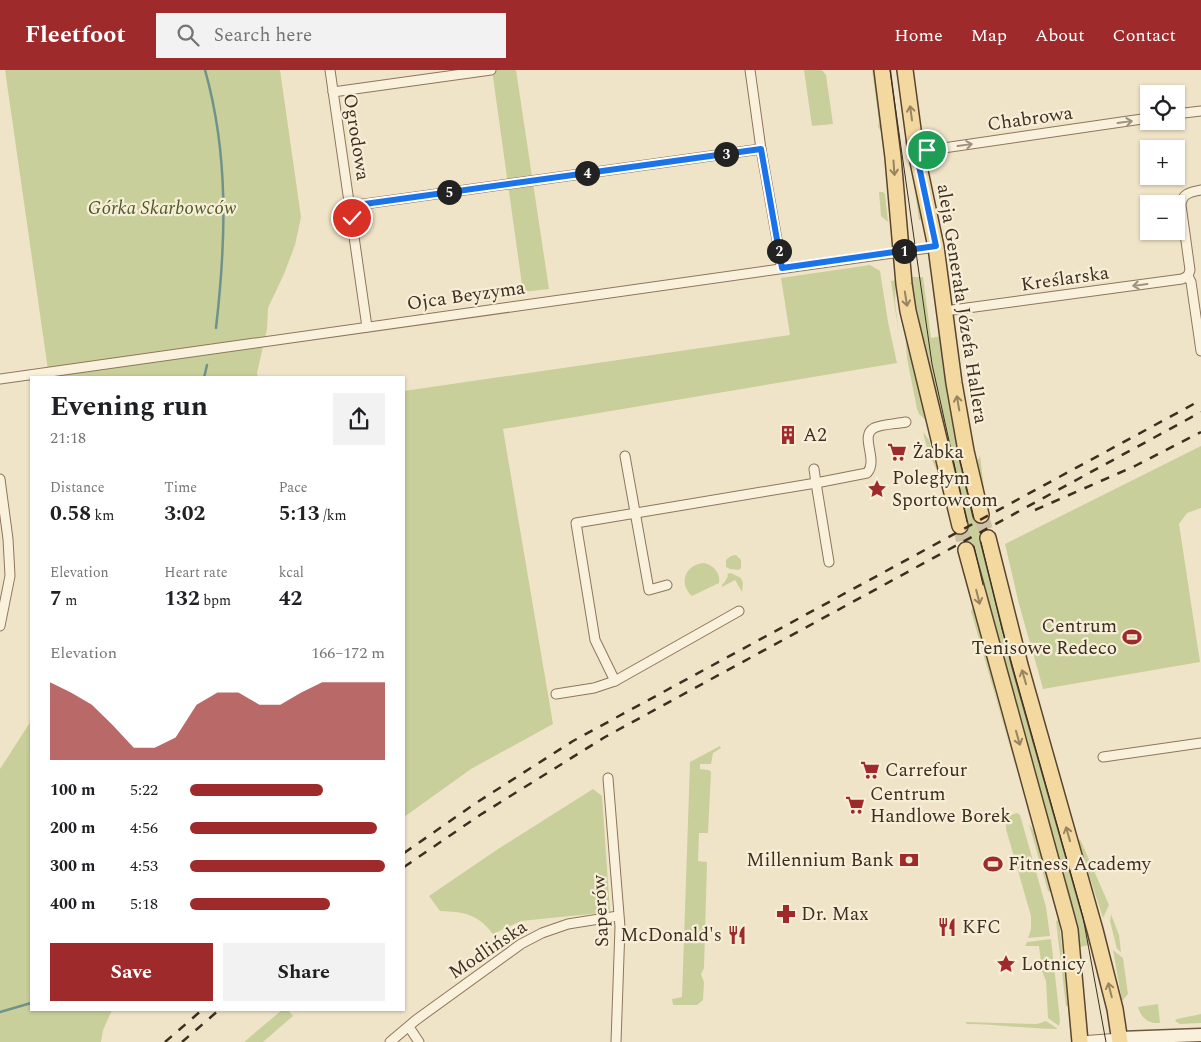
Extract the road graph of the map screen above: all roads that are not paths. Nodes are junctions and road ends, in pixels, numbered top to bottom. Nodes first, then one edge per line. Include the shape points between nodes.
1 (330, 70) edge
2 (491, 70) edge
3 (750, 70) edge
4 (882, 70) edge
5 (905, 70) edge
6 (333, 92) junction
7 (1201, 111) edge
8 (1185, 113) edge
9 (1140, 119) edge
10 (761, 149) junction
11 (916, 152) junction
12 (1201, 190) edge
13 (350, 206) junction
14 (936, 246) junction
15 (901, 251) junction
16 (782, 268) junction
17 (1188, 276) junction
18 (945, 311) junction
19 (367, 327) junction
20 (1201, 351) edge
21 (0, 379) edge
22 (906, 422) dead end
23 (625, 456) dead end
24 (814, 469) dead end
25 (0, 480) edge
26 (816, 483) junction
27 (637, 513) junction
28 (982, 514) tunnel mouth
29 (960, 526) tunnel mouth
30 (988, 538) tunnel mouth
31 (966, 550) tunnel mouth
32 (828, 562) dead end
33 (667, 585) dead end
34 (739, 611) dead end
35 (0, 626) edge
36 (615, 681) junction
37 (556, 694) dead end
38 (1201, 743) edge
39 (1103, 757) dead end
40 (608, 778) dead end
41 (618, 916) junction
42 (409, 1027) junction
43 (1201, 1035) edge
44 (1120, 1040) edge
45 (390, 1042) edge
46 (419, 1042) edge
47 (616, 1042) edge
48 (1080, 1042) edge

1 - 6 street, Ogrodowa
2 - 6 street
3 - 10 street
4 -> 15 main road
11 -> 5 main road, aleja Generała Józefa Hallera
6 - 13 street, Ogrodowa
7 - 8 street
11 -> 9 street, Chabrowa
10 - 13 street
10 - 16 street
11 - 14 main road, aleja Generała Józefa Hallera
12 - 17 street via 1188,193 1182,201
13 - 19 street, Ogrodowa
14 - 15 street, Ojca Beyzyma
14 - 18 main road, aleja Generała Józefa Hallera
15 - 16 street, Ojca Beyzyma
15 -> 29 main road via 914,338
16 - 19 street, Ojca Beyzyma
17 -> 18 street, Kreślarska
17 - 20 street
28 -> 18 main road, aleja Generała Józefa Hallera via 961,421
19 - 21 street, Ojca Beyzyma
22 - 26 street via 875,427 870,431 872,464 867,473
23 - 27 street
24 - 26 street
25 - 35 street via 10,576
26 - 27 street
26 - 32 street
27 - 33 street via 650,590
27 - 36 street via 576,523 595,640
44 -> 30 main road via 1095,930 1020,665
31 -> 48 main road via 1070,930
34 - 36 street
36 - 37 street
38 - 39 street
40 - 41 street, Saperów
41 - 42 street, Modlińska via 568,924 521,944
41 - 47 street, Saperów
42 - 45 street, Modlińska
42 - 46 street
43 - 44 street
44 - 48 street

